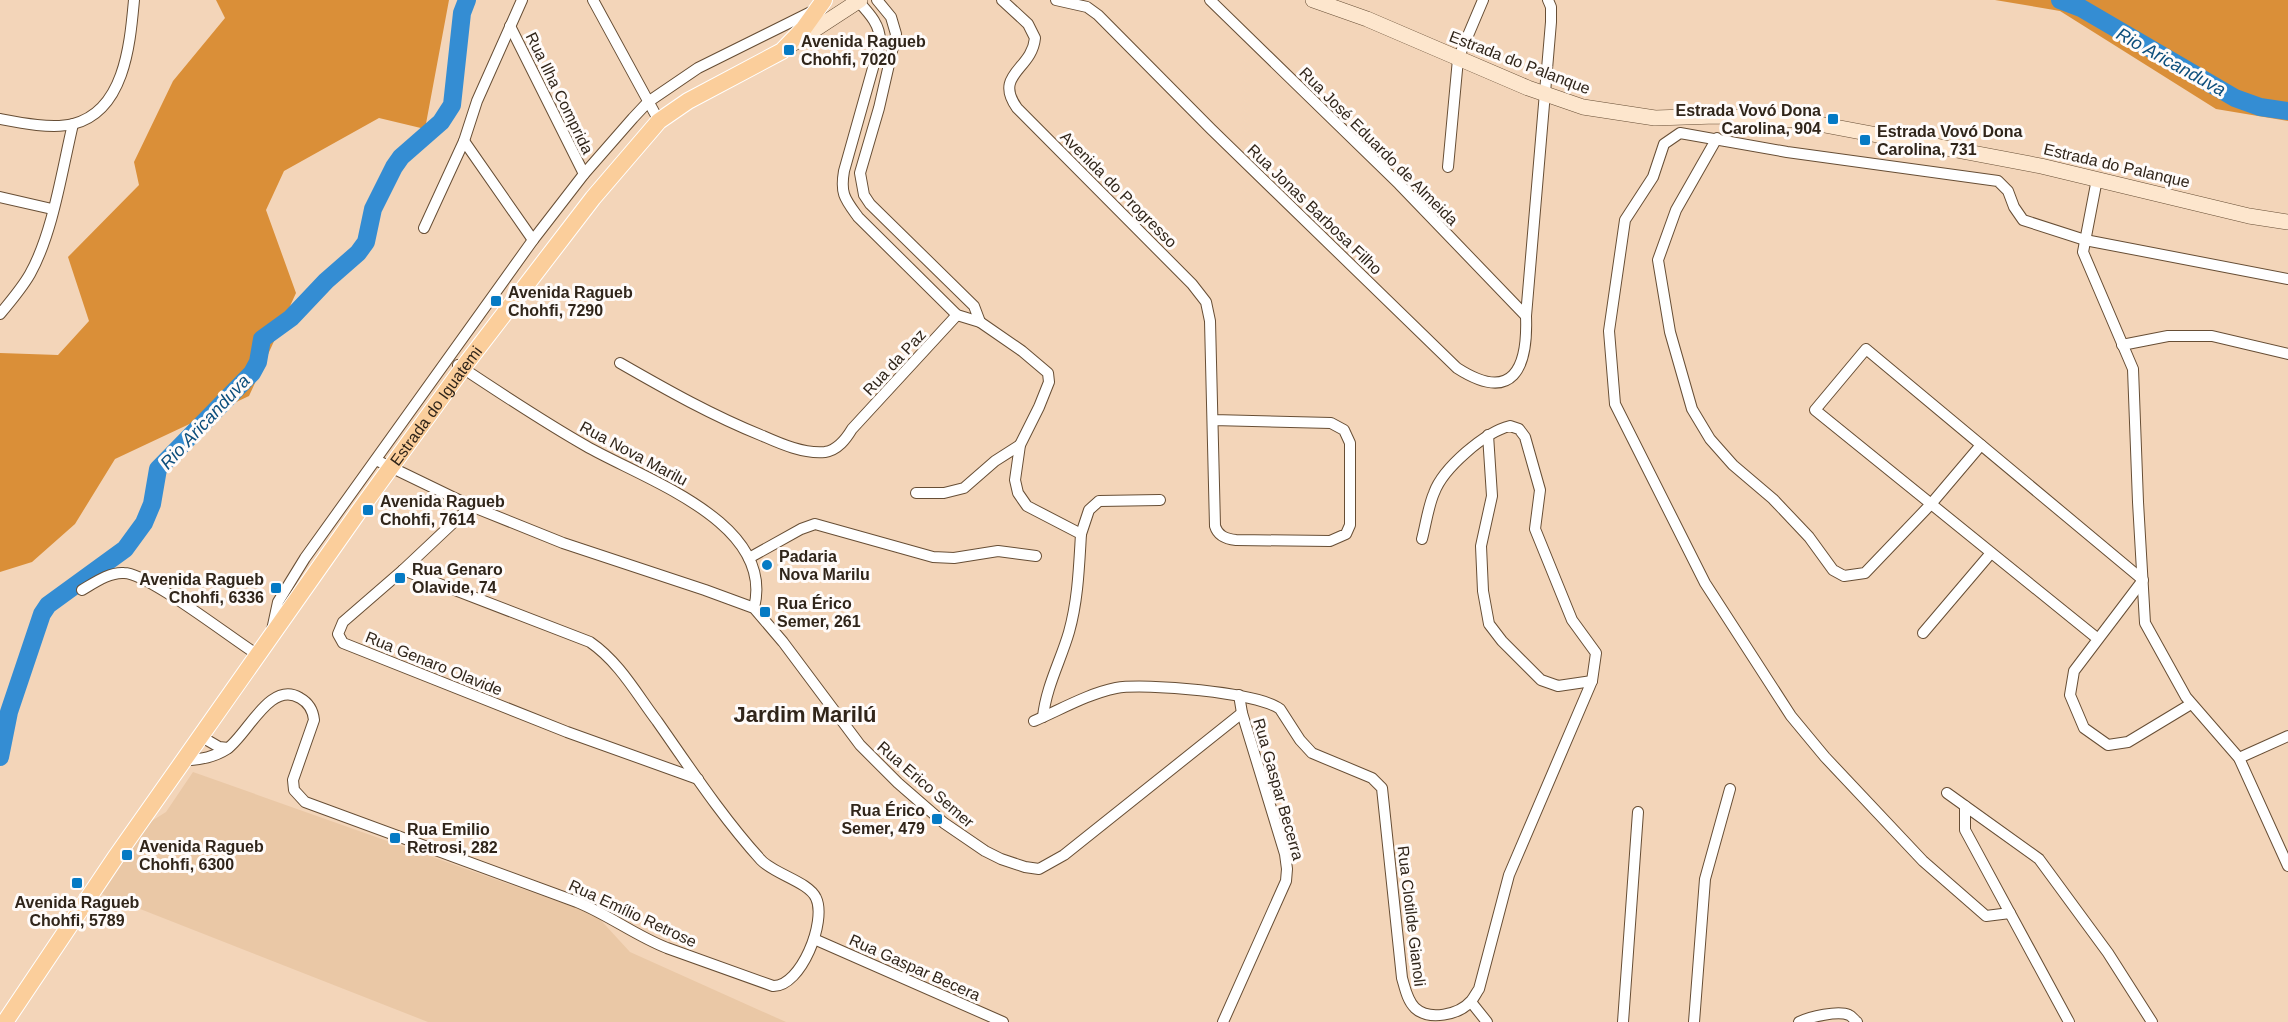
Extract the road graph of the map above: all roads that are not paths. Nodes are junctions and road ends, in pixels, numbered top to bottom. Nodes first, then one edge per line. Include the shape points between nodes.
1 (134, 0) edge
2 (522, 0) edge
3 (593, 0) edge
4 (858, 0) edge
5 (877, 0) edge
6 (1002, 0) edge
7 (1056, 0) edge
8 (1210, 0) edge
9 (1313, 0) edge
10 (1483, 0) edge
11 (1548, 0) edge
12 (821, 4) edge
13 (510, 26) junction
14 (782, 51) junction
15 (1458, 59) junction
16 (1546, 95) junction
17 (648, 102) junction
18 (0, 119) edge
19 (659, 121) junction
20 (73, 124) junction
21 (1717, 138) junction
22 (464, 141) junction
23 (1448, 167) dead end
24 (584, 174) junction
25 (2097, 179) junction
26 (0, 196) edge
27 (52, 209) junction
28 (2288, 222) edge
29 (424, 228) dead end
30 (533, 240) junction
31 (2085, 240) junction
32 (2288, 279) edge
33 (0, 314) edge
34 (957, 315) junction
35 (1526, 316) junction
36 (980, 322) junction
37 (2122, 345) junction
38 (2288, 354) edge
39 (620, 363) dead end
40 (456, 364) junction
41 (1213, 420) junction
42 (1488, 435) junction
43 (1020, 445) junction
44 (1981, 445) junction
45 (376, 460) junction
46 (392, 467) junction
47 (916, 493) dead end
48 (1160, 500) dead end
49 (1931, 504) junction
50 (471, 506) junction
51 (1081, 534) junction
52 (1422, 539) dead end
53 (1991, 553) junction
54 (1036, 556) dead end
55 (749, 558) junction
56 (403, 570) junction
57 (2143, 580) junction
58 (82, 590) dead end
59 (754, 608) junction
60 (1923, 633) dead end
61 (271, 636) junction
62 (2098, 639) junction
63 (258, 655) junction
64 (1592, 681) junction
65 (1239, 695) junction
66 (2191, 704) junction
67 (1242, 713) junction
68 (200, 736) junction
69 (2288, 736) edge
70 (228, 748) junction
71 (2239, 758) junction
72 (183, 760) junction
73 (698, 779) junction
74 (1730, 789) dead end
75 (1947, 793) dead end
76 (1965, 806) junction
77 (1638, 812) dead end
78 (2288, 866) edge
79 (2010, 913) junction
80 (814, 939) junction
81 (1471, 1002) junction
82 (5, 1022) edge
83 (1004, 1022) edge
84 (1223, 1022) edge
85 (1487, 1022) edge
86 (1623, 1022) edge
87 (1694, 1022) edge
88 (1799, 1022) edge
89 (1857, 1022) edge
90 (2069, 1022) edge
91 (2152, 1022) edge

1 - 20 street via 130,40 116,88 97,111
2 - 13 street
3 - 17 street
4 - 14 street
4 - 34 street via 877,26 880,43 844,171 843,194 858,217
5 - 36 street via 891,17 896,34 860,173 861,186 870,204 974,306
6 - 41 street, Avenida do Progresso via 1028,24 1035,38 1030,56 1011,77 1010,98 1206,302
7 - 35 street, Rua Jonas Barbosa Filho via 1087,7 1098,15 1457,368 1483,381 1500,382 1509,377 1522,363 1527,341
8 - 35 street, Rua José Eduardo de Almeida via 1399,184
9 - 15 street, Estrada do Palanque
10 - 15 street
11 - 16 street, Rua Jonas Barbosa Filho via 1551,22
12 - 14 main road, Estrada do Iguatemi
12 - 17 street via 698,68
13 - 22 street
13 - 24 street, Rua Ilha Comprida
14 - 19 main road, Estrada do Iguatemi via 688,101
15 - 16 street, Estrada do Palanque
15 - 23 street
16 - 25 street, Estrada do Palanque via 1583,107 1655,118 1798,120
16 - 35 street, Rua Jonas Barbosa Filho
17 - 19 street
17 - 24 street
18 - 20 street
19 - 40 main road, Estrada do Iguatemi
20 - 27 street
21 - 31 street via 1787,152 1998,181 2008,191 2023,220
21 - 49 street via 1676,210 1658,260 1670,332 1692,409 1710,439 1733,465 1773,499 1833,570 1844,576 1865,573
21 - 79 street via 1680,133 1664,144 1653,177 1626,220 1609,331 1615,404 1705,583 1791,716 1923,861 1986,916
22 - 29 street
22 - 30 street
24 - 30 street
25 - 28 street, Estrada do Palanque
25 - 31 street
26 - 27 street
27 - 33 street via 33,267
30 - 40 street
31 - 32 street
31 - 37 street via 2083,252
34 - 36 street
34 - 39 street, Rua da Paz via 845,440 829,451 793,447 729,423
36 - 43 street via 1047,370 1049,377 1039,407
37 - 38 street via 2168,336 2212,336
37 - 57 street via 2133,369
40 - 45 street
40 - 46 main road, Estrada do Iguatemi
40 - 55 street, Rua Nova Marilu via 586,446 702,507 734,537
41 - 41 street, Avenida do Progresso via 1331,423 1344,430 1350,443 1350,525 1346,534 1330,541 1236,540 1221,536 1215,526
42 - 52 street via 1442,478 1434,492
42 - 64 street via 1514,426 1525,436 1540,490 1535,529 1572,620 1596,653
42 - 64 street via 1492,496 1481,546 1489,624 1550,685
43 - 47 street via 964,488
43 - 51 street via 1015,480 1022,501
44 - 49 street
44 - 49 street via 1866,350 1815,410
44 - 57 street
45 - 46 street, Rua Erico Semer
45 - 61 street via 285,588
46 - 50 street, Rua Erico Semer
46 - 61 main road, Estrada do Iguatemi
48 - 51 street via 1099,501 1089,510
49 - 53 street
50 - 56 street, Rua Genaro Olavide
50 - 59 street, Rua Erico Semer via 563,543
51 - 65 street via 1077,595 1070,629 1038,719 1103,692 1129,687
53 - 60 street
53 - 62 street
54 - 55 street via 998,551 933,557 815,524
55 - 59 street, Rua Nova Marilu via 758,595
56 - 73 street, Rua Emílio Retrose via 590,642 618,668
56 - 73 street, Rua Genaro Olavide via 343,622 338,634 343,643
57 - 62 street
57 - 66 street via 2145,623
58 - 63 street via 112,575 133,573
59 - 67 street, Rua Erico Semer via 876,762 970,842 1025,867 1039,869 1064,855
61 - 63 main road, Estrada do Iguatemi
62 - 66 street via 2073,671 2070,695 2084,728 2108,745 2128,742
63 - 68 main road, Estrada do Iguatemi
64 - 81 street via 1509,875 1479,989
65 - 67 street, Rua Gaspar Becerra
65 - 81 street, Rua Clotilde Gianoli via 1274,705 1312,753 1380,784 1402,978 1408,998 1423,1013 1443,1015
66 - 71 street
67 - 84 street, Rua Gaspar Becerra via 1287,869 1280,895
68 - 70 street
68 - 72 main road, Estrada do Iguatemi
69 - 71 street
70 - 72 street, Rua Emílio Retrose via 206,759
70 - 80 street, Rua Emílio Retrose via 270,701 291,694 306,702 314,714 293,780 294,790 305,802 577,902 654,943 773,986 788,982
71 - 78 street
72 - 82 main road, Estrada do Iguatemi
73 - 80 street, Rua Emílio Retrose via 766,865 814,894 819,914
74 - 87 street via 1705,879
75 - 76 street
76 - 79 street via 1965,830
76 - 91 street via 2039,860 2108,953
77 - 86 street
79 - 90 street
80 - 83 street, Rua Gaspar Becera
81 - 85 street
88 - 89 street via 1834,1014 1849,1015

